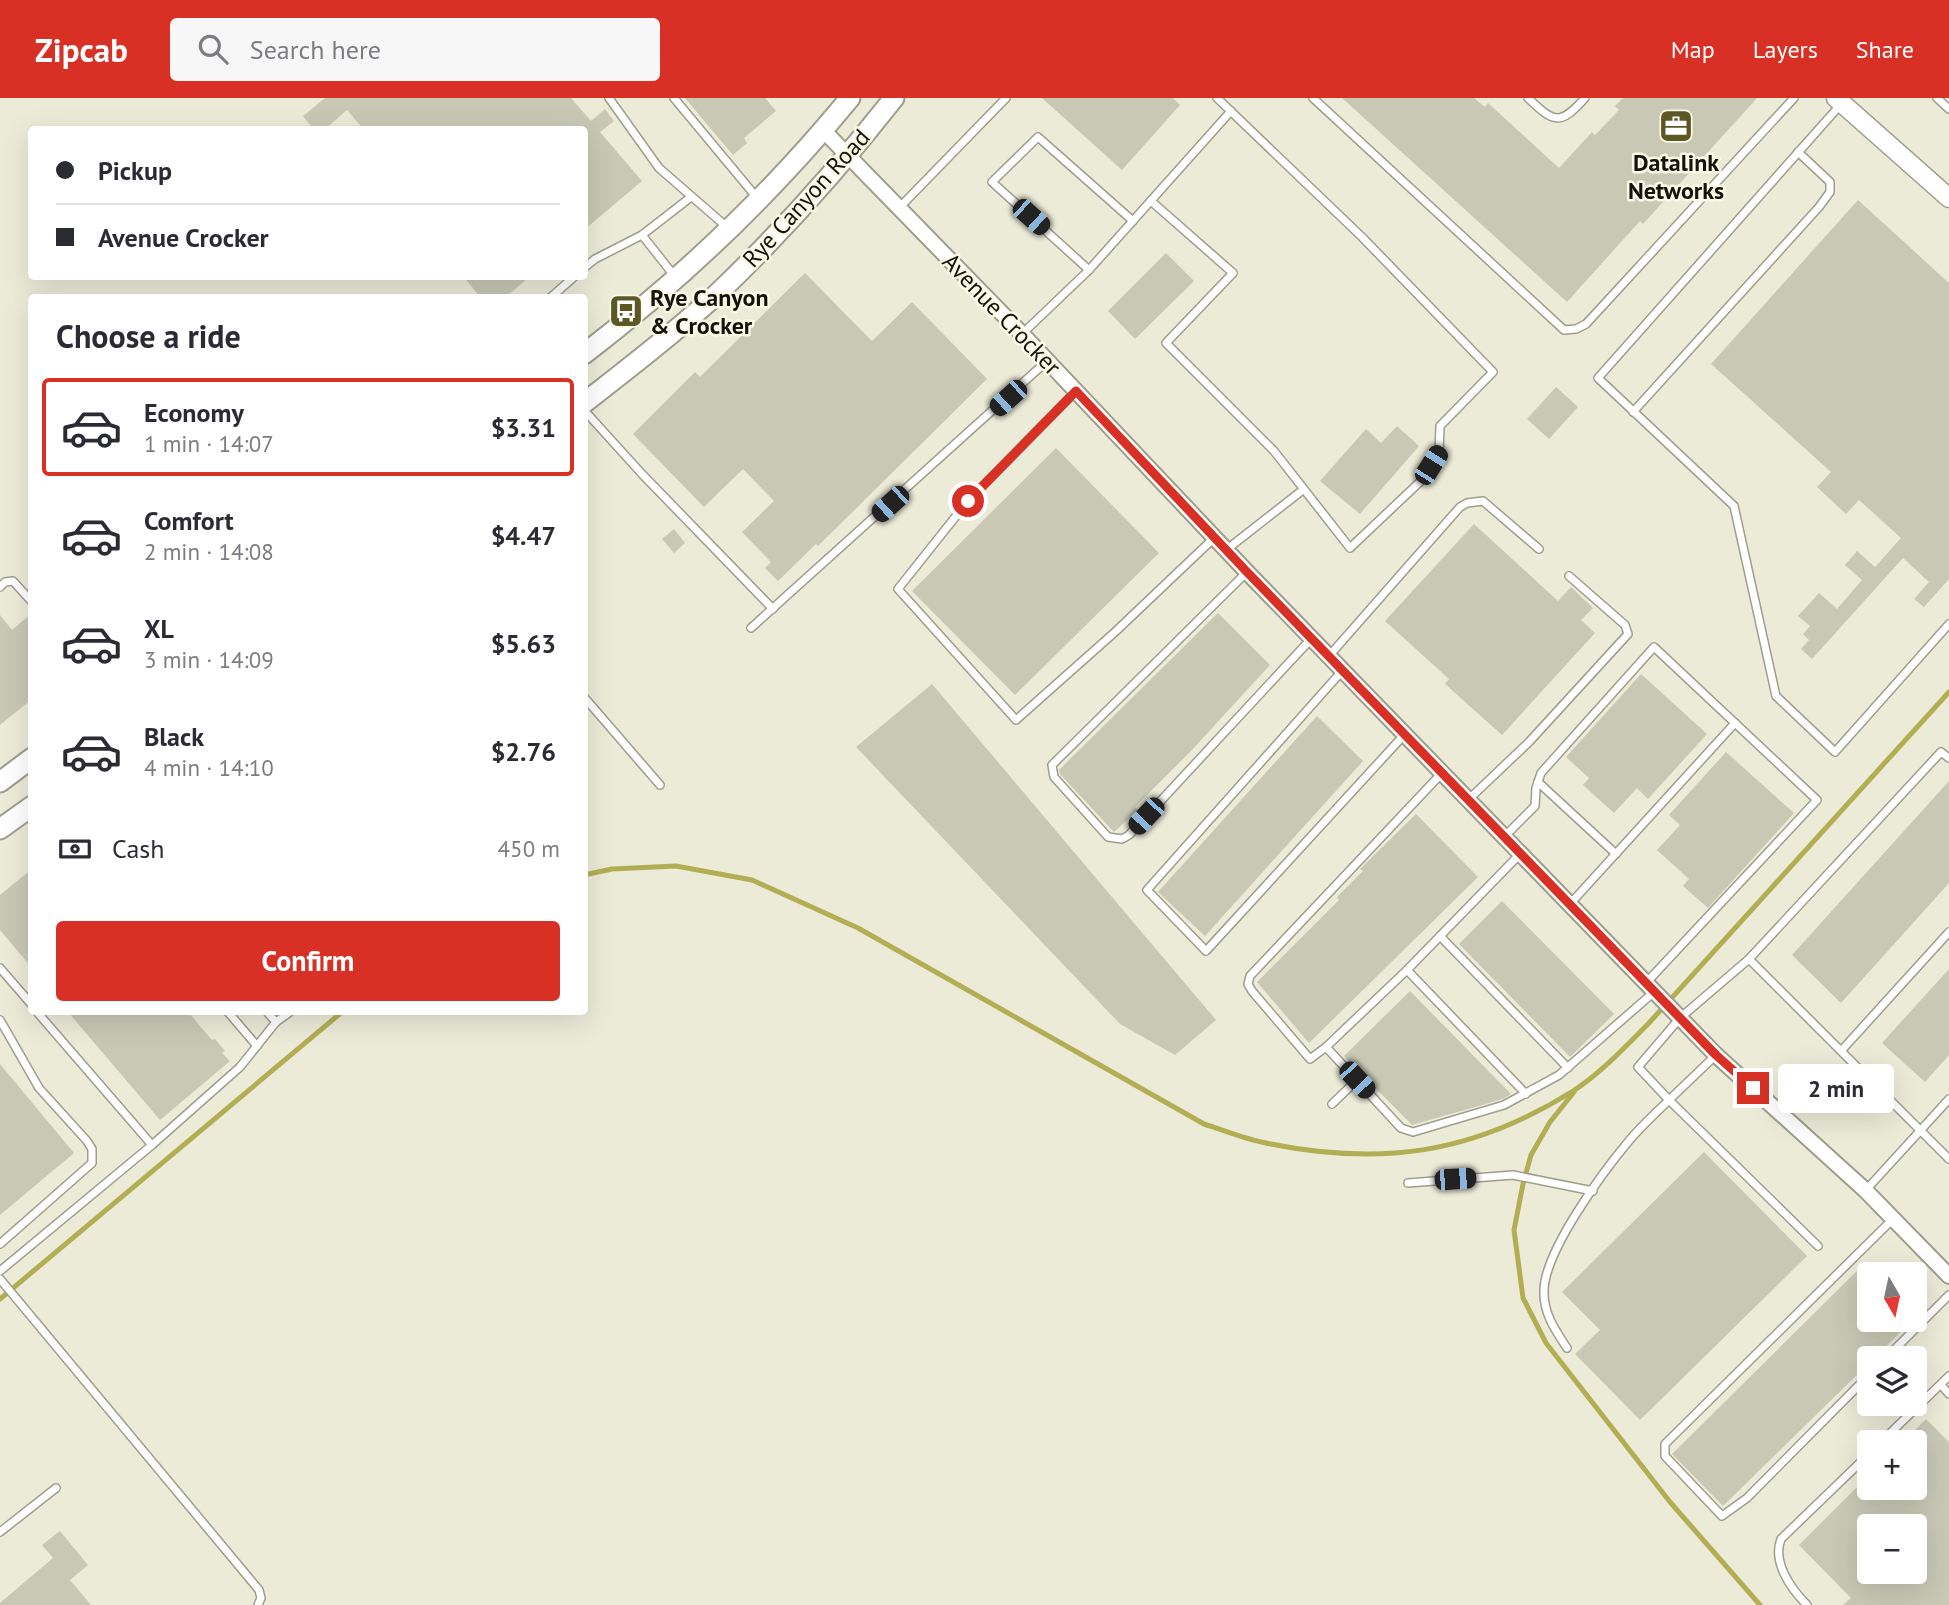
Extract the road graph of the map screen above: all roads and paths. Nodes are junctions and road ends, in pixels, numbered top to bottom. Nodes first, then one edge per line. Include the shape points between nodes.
1 (609, 98) edge
2 (674, 98) edge
3 (850, 98) edge
4 (894, 98) edge
5 (1006, 98) edge
6 (1217, 98) edge
7 (1313, 98) edge
8 (1528, 98) edge
9 (1585, 98) edge
10 (1794, 98) edge
11 (1937, 98) edge
12 (1842, 100) edge
13 (1949, 110) edge
14 (1231, 111) junction
15 (823, 130) junction
16 (1798, 152) junction
17 (848, 156) junction
18 (691, 197) junction
19 (1949, 198) edge
20 (758, 199) junction
21 (1150, 201) junction
22 (899, 208) junction
23 (1133, 221) junction
24 (728, 229) junction
25 (642, 235) junction
26 (588, 265) edge
27 (1089, 270) junction
28 (676, 278) junction
29 (570, 280) edge
30 (555, 294) edge
31 (1022, 334) junction
32 (588, 351) edge
33 (1047, 360) junction
34 (1076, 391) junction
35 (588, 400) edge
36 (1633, 412) junction
37 (588, 414) edge
38 (1304, 489) junction
39 (1214, 537) junction
40 (1539, 549) dead end
41 (1226, 550) junction
42 (1247, 572) junction
43 (1569, 576) dead end
44 (0, 587) edge
45 (28, 597) edge
46 (773, 609) junction
47 (1949, 624) edge
48 (751, 628) dead end
49 (1311, 638) junction
50 (1329, 656) junction
51 (1342, 670) junction
52 (588, 702) edge
53 (1735, 723) junction
54 (1405, 734) junction
55 (1949, 758) edge
56 (28, 761) edge
57 (1442, 773) junction
58 (0, 782) edge
59 (1538, 782) junction
60 (660, 785) dead end
61 (1468, 800) junction
62 (28, 809) edge
63 (0, 829) edge
64 (1504, 837) junction
65 (1520, 853) junction
66 (1616, 854) junction
67 (1570, 904) junction
68 (1949, 932) edge
69 (1440, 936) junction
70 (1749, 959) junction
71 (0, 968) edge
72 (1407, 970) junction
73 (1650, 987) junction
74 (28, 1000) edge
75 (40, 1015) edge
76 (231, 1015) edge
77 (270, 1015) edge
78 (286, 1015) edge
79 (1680, 1018) junction
80 (0, 1020) edge
81 (276, 1022) junction
82 (257, 1046) junction
83 (1326, 1047) junction
84 (1841, 1051) junction
85 (1716, 1055) junction
86 (1568, 1068) junction
87 (1357, 1080) junction
88 (1526, 1094) junction
89 (1949, 1099) edge
90 (1669, 1100) junction
91 (1332, 1104) dead end
92 (1921, 1131) junction
93 (152, 1145) junction
94 (1949, 1159) edge
95 (1408, 1183) dead end
96 (1865, 1190) junction
97 (1593, 1191) junction
98 (1894, 1218) junction
99 (0, 1244) edge
100 (1818, 1246) dead end
101 (0, 1271) edge
102 (1949, 1276) edge
103 (0, 1279) edge
104 (1949, 1295) edge
105 (1898, 1346) edge
106 (1567, 1348) dead end
107 (1949, 1376) edge
108 (1941, 1385) junction
109 (1857, 1388) edge
110 (1949, 1394) edge
111 (1894, 1430) edge
112 (1857, 1466) edge
113 (56, 1488) dead end
114 (0, 1532) edge
115 (258, 1605) edge
116 (1807, 1605) edge

1 - 18 lane via 659,168
2 - 20 lane
3 - 15 main road, Rye Canyon Road
4 - 17 main road, Rye Canyon Road
5 - 22 lane
6 - 14 lane
7 - 10 lane via 1564,330 1586,324
8 - 9 lane via 1543,112 1560,118
11 - 13 lane
12 - 16 lane
12 - 19 street
14 - 21 lane
14 - 38 lane via 1493,372 1440,426 1439,453 1424,478 1350,548
15 - 17 street, Avenue Crocker
15 - 20 main road, Rye Canyon Road
16 - 36 lane via 1830,182 1830,192
16 - 36 lane via 1598,378
17 - 22 street, Avenue Crocker
17 - 35 main road, Rye Canyon Road via 715,295
18 - 24 lane
18 - 25 lane
20 - 24 main road, Rye Canyon Road
21 - 23 lane
21 - 38 lane via 1233,274 1166,343 1274,451
22 - 31 street, Avenue Crocker
23 - 27 lane
23 - 27 lane via 1038,137 992,182
24 - 28 main road, Rye Canyon Road
25 - 26 lane
25 - 28 lane
27 - 31 lane
28 - 32 main road, Rye Canyon Road
29 - 30 lane
31 - 33 street, Avenue Crocker
33 - 34 street, Avenue Crocker
33 - 46 lane
34 - 39 street, Avenue Crocker
34 - 39 lane via 968,501 898,589 1016,720
36 - 47 lane via 1734,506 1776,696 1835,752
37 - 46 lane
38 - 41 lane
39 - 41 street, Avenue Crocker
40 - 50 lane via 1483,501 1466,503
41 - 42 street, Avenue Crocker
42 - 49 street, Avenue Crocker
42 - 49 lane via 1052,765 1054,777 1108,837 1129,835
43 - 61 lane via 1625,625 1628,634
44 - 45 lane via 13,580
46 - 48 lane
49 - 50 street, Avenue Crocker
50 - 51 street, Avenue Crocker
51 - 54 street, Avenue Crocker
51 - 54 lane via 1147,890 1206,951
52 - 60 lane
53 - 59 lane via 1654,647 1541,773
53 - 66 lane
53 - 73 lane via 1817,800
54 - 57 street, Avenue Crocker
55 - 70 lane via 1941,752
56 - 58 main road
57 - 61 street, Avenue Crocker
57 - 83 lane via 1250,976 1252,991 1310,1059
59 - 64 lane via 1535,806
59 - 66 lane
61 - 64 street, Avenue Crocker
62 - 63 main road
64 - 65 street, Avenue Crocker
65 - 67 street, Avenue Crocker
65 - 69 lane
66 - 67 lane
67 - 73 street, Avenue Crocker
68 - 84 lane
69 - 72 lane
69 - 86 lane
70 - 79 lane
70 - 84 lane
71 - 74 lane
72 - 83 lane
72 - 88 lane
73 - 79 street, Avenue Crocker
73 - 86 lane
75 - 93 lane
76 - 82 lane
77 - 81 lane
78 - 81 lane
79 - 85 street, Avenue Crocker
79 - 90 lane via 1638,1067
80 - 99 lane via 39,1088 92,1149 92,1163
81 - 82 lane
82 - 93 lane via 240,1067
83 - 87 lane
84 - 92 lane
85 - 90 lane
85 - 96 street, Avenue Crocker
86 - 88 lane
87 - 88 lane via 1401,1128 1413,1132
87 - 91 lane
89 - 92 lane
90 - 97 lane via 1628,1142
90 - 100 lane
92 - 94 lane
92 - 96 lane
93 - 101 lane
95 - 97 lane via 1501,1176
96 - 98 street, Avenue Crocker
97 - 106 lane via 1566,1228 1544,1288 1550,1323
98 - 102 street, Avenue Crocker
98 - 109 lane via 1665,1444 1665,1456 1722,1516 1747,1499
103 - 115 lane via 259,1590
104 - 105 lane
107 - 108 lane
108 - 110 lane
108 - 111 lane
112 - 116 lane via 1778,1545 1783,1573
113 - 114 lane

